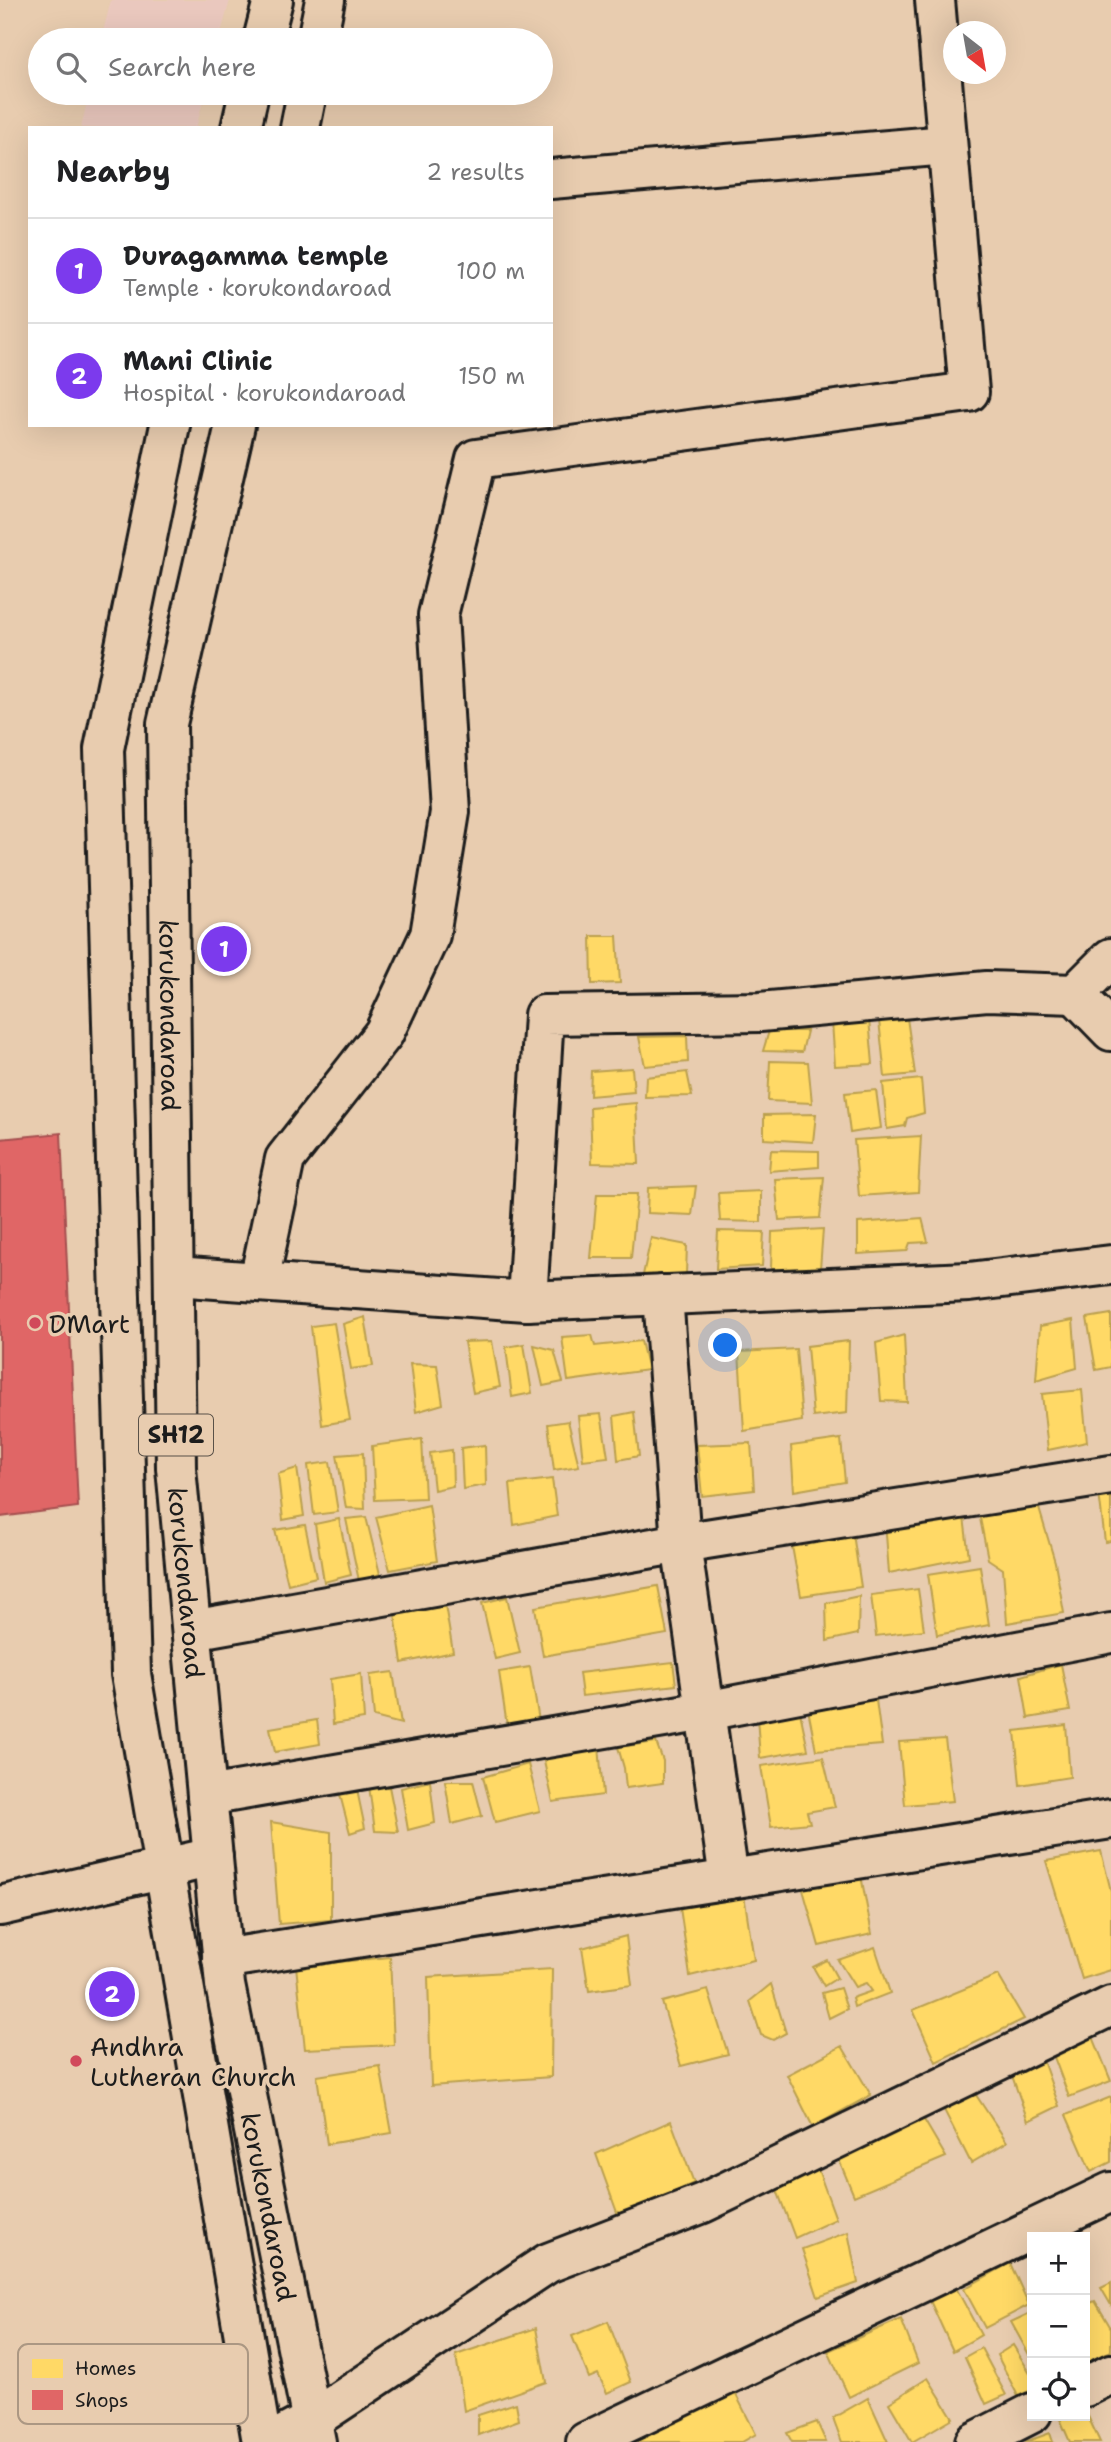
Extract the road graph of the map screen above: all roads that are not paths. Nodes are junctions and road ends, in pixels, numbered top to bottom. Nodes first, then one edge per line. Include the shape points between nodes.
1 (273, 0) edge
2 (325, 0) edge
3 (935, 0) edge
4 (265, 28) edge
5 (319, 28) edge
6 (246, 105) edge
7 (305, 105) edge
8 (241, 126) edge
9 (300, 126) edge
10 (947, 145) junction
11 (553, 179) edge
12 (170, 427) edge
13 (235, 427) edge
14 (1111, 958) edge
15 (1075, 994) junction
16 (1111, 1031) edge
17 (1111, 1265) edge
18 (174, 1276) junction
19 (259, 1282) junction
20 (663, 1295) junction
21 (527, 1301) junction
22 (1111, 1475) edge
23 (681, 1543) junction
24 (192, 1630) junction
25 (1111, 1633) edge
26 (705, 1711) junction
27 (207, 1796) junction
28 (1111, 1819) edge
29 (213, 1857) junction
30 (164, 1868) junction
31 (729, 1879) junction
32 (0, 1906) edge
33 (222, 1959) junction
34 (1111, 2006) edge
35 (1111, 2192) edge
36 (245, 2344) edge
37 (248, 2360) edge
38 (1111, 2374) edge
39 (1090, 2384) edge
40 (1027, 2416) edge
41 (314, 2431) edge
42 (262, 2442) edge
43 (271, 2442) edge
44 (586, 2442) edge
45 (975, 2442) edge

1 - 4 street
2 - 5 street
3 - 10 street
6 - 8 street
7 - 9 street
10 - 11 street
10 - 19 street via 969,392 476,459 438,615 450,813 430,935 384,1033 285,1159
12 - 30 street, SH12 via 104,749 131,1674
13 - 18 street, korukondaroad / SH12 via 167,724
14 - 15 street
15 - 16 street
15 - 21 street via 987,991 760,1012 544,1015
17 - 20 street via 969,1282
18 - 19 street
18 - 24 street, korukondaroad / SH12 via 176,1468
19 - 21 street
20 - 21 street
20 - 23 street
22 - 23 street
23 - 24 street
23 - 26 street
24 - 27 street, korukondaroad / SH12
25 - 26 street
26 - 27 street
26 - 31 street
27 - 29 street, korukondaroad / SH12
28 - 31 street
29 - 30 street
29 - 33 street, korukondaroad / SH12
30 - 32 street
30 - 36 street, SH12
31 - 33 street
33 - 41 street, korukondaroad / SH12
34 - 41 street via 703,2203 548,2263
35 - 44 street
37 - 42 street, SH12
38 - 39 street
40 - 45 street
41 - 43 street

